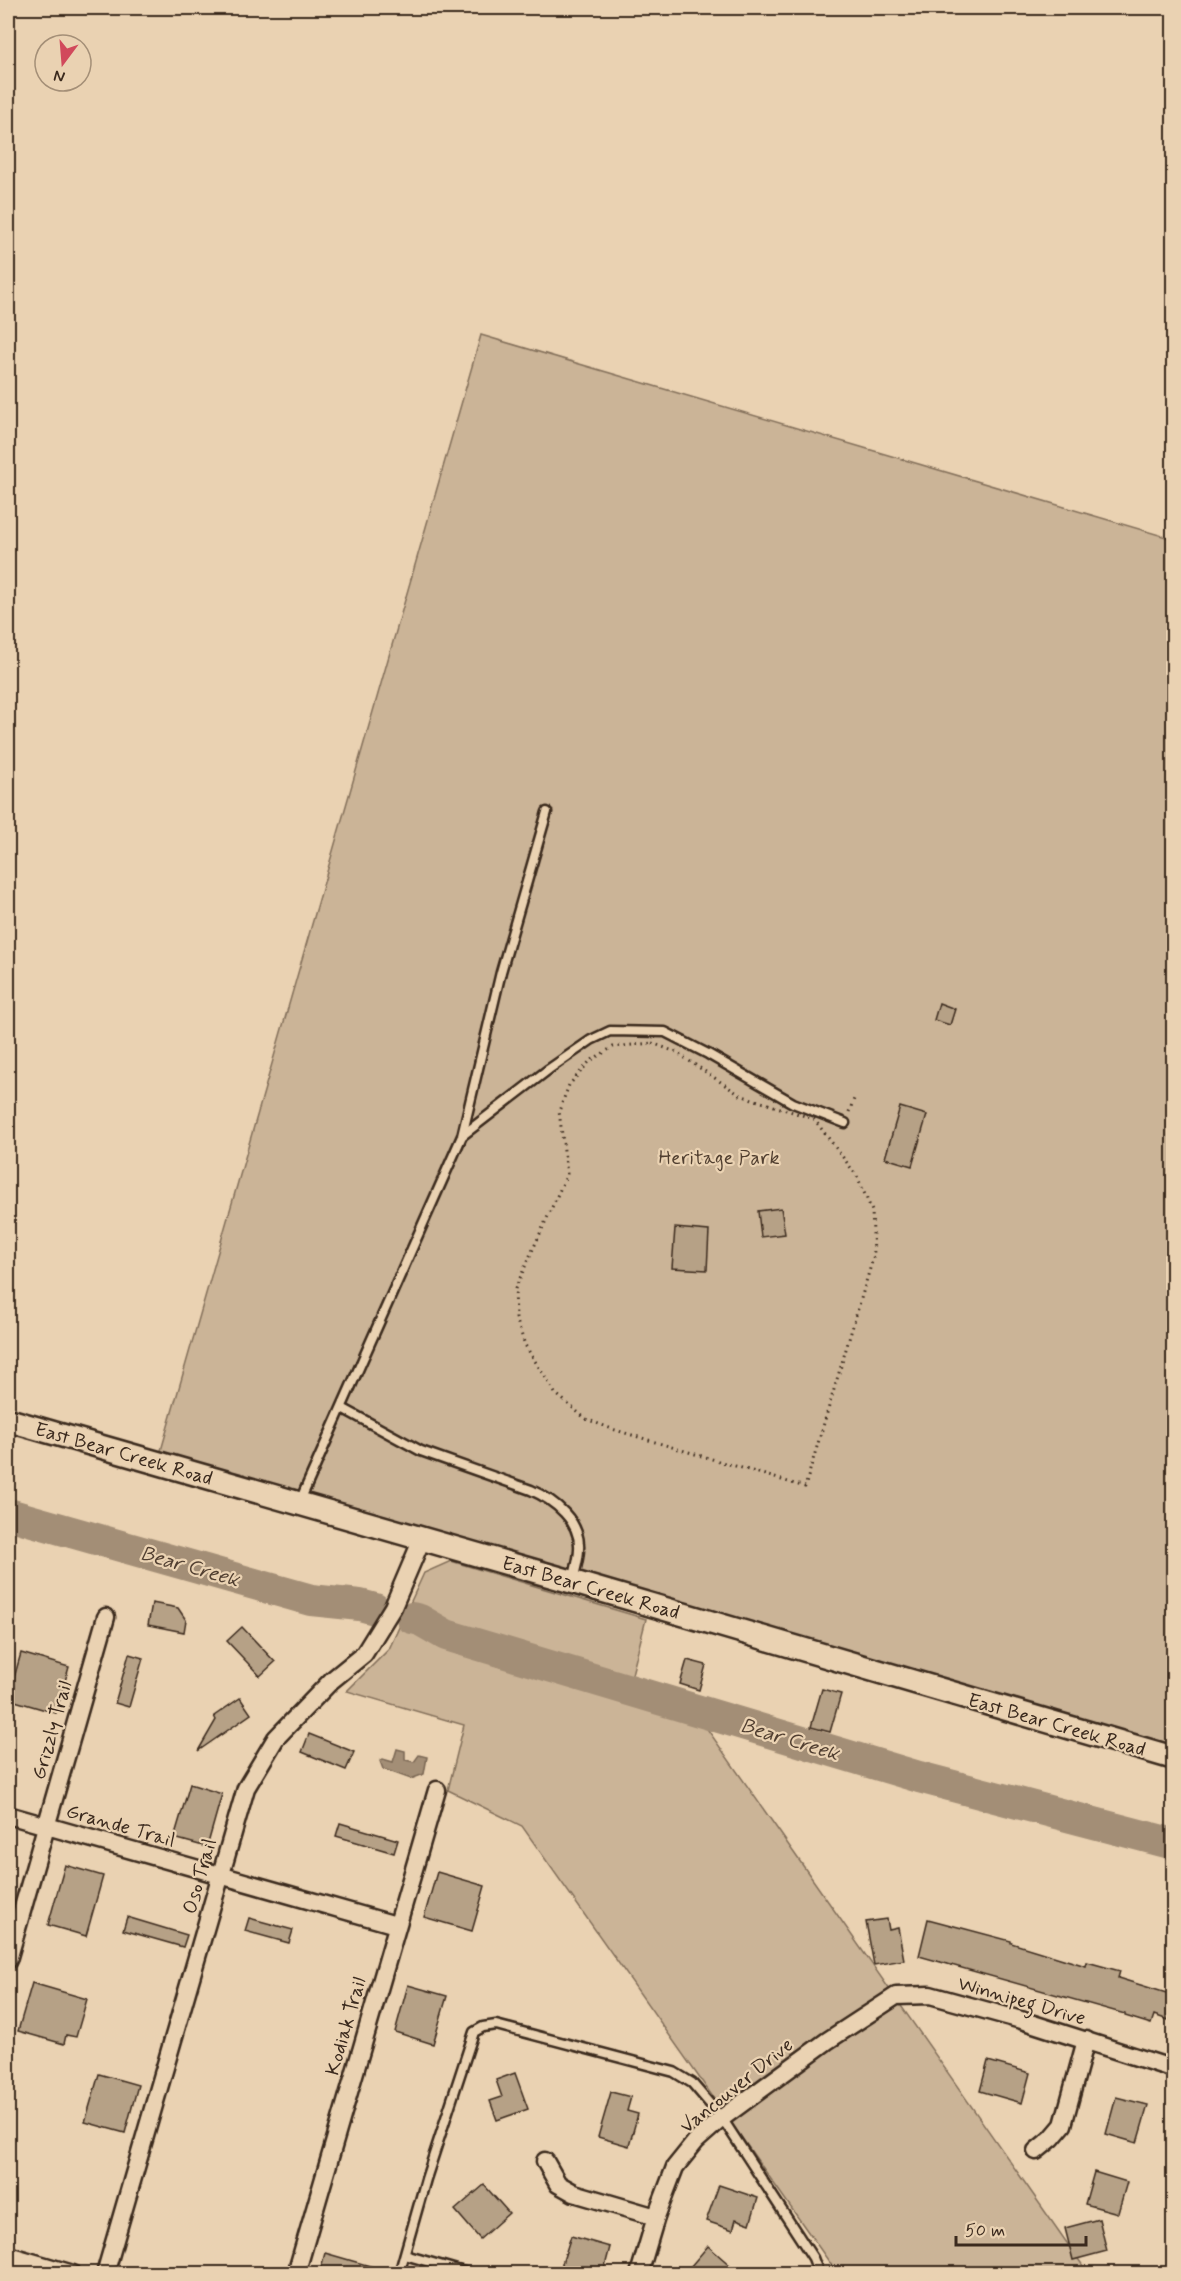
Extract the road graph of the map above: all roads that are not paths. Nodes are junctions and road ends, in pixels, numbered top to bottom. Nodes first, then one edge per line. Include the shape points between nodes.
1 (547, 812) dead end
2 (844, 1123) dead end
3 (462, 1136) junction
4 (342, 1408) junction
5 (8, 1420) edge
6 (298, 1503) junction
7 (422, 1539) junction
8 (573, 1582) junction
9 (106, 1617) dead end
10 (1173, 1758) edge
11 (437, 1790) dead end
12 (8, 1815) edge
13 (46, 1825) junction
14 (221, 1875) junction
15 (396, 1925) junction
16 (8, 1960) edge
17 (861, 2018) joint
18 (1086, 2040) junction
19 (1173, 2069) edge
20 (722, 2118) junction
21 (1036, 2151) dead end
22 (545, 2161) dead end
23 (656, 2217) junction
24 (8, 2255) edge
25 (405, 2255) junction
26 (73, 2274) edge
27 (105, 2274) edge
28 (296, 2274) edge
29 (399, 2274) edge
30 (471, 2274) edge
31 (639, 2274) edge
32 (819, 2274) edge

1 - 3 lane via 501,972
2 - 3 lane via 793,1102 665,1032 610,1031 549,1068
3 - 4 lane
4 - 6 lane
4 - 8 lane via 421,1451 531,1490 559,1506 570,1520 580,1547
5 - 6 main road, East Bear Creek Road
6 - 7 main road, East Bear Creek Road
7 - 8 main road, East Bear Creek Road
7 - 14 street, Oso Trail via 393,1607 364,1653 276,1738 246,1788
8 - 10 main road, East Bear Creek Road
9 - 13 street, Grizzly Trail
11 - 15 street, Kodiak Trail
12 - 13 street, Grande Trail
13 - 14 street, Grande Trail
13 - 16 street, Grizzly Trail
14 - 15 street, Grande Trail
14 - 27 street, Oso Trail
15 - 28 street, Kodiak Trail
17 - 18 street, Winnipeg Drive via 896,1996 930,1995
17 - 20 street, Vancouver Drive
18 - 19 street, Winnipeg Drive
18 - 21 street via 1063,2126
20 - 23 street, Vancouver Drive via 696,2140 675,2167
20 - 25 lane via 692,2083 674,2072 495,2025 483,2027 474,2032
20 - 32 lane via 813,2258
22 - 23 street via 558,2184 574,2193
23 - 31 street, Vancouver Drive
24 - 26 street
25 - 29 lane
25 - 30 lane

